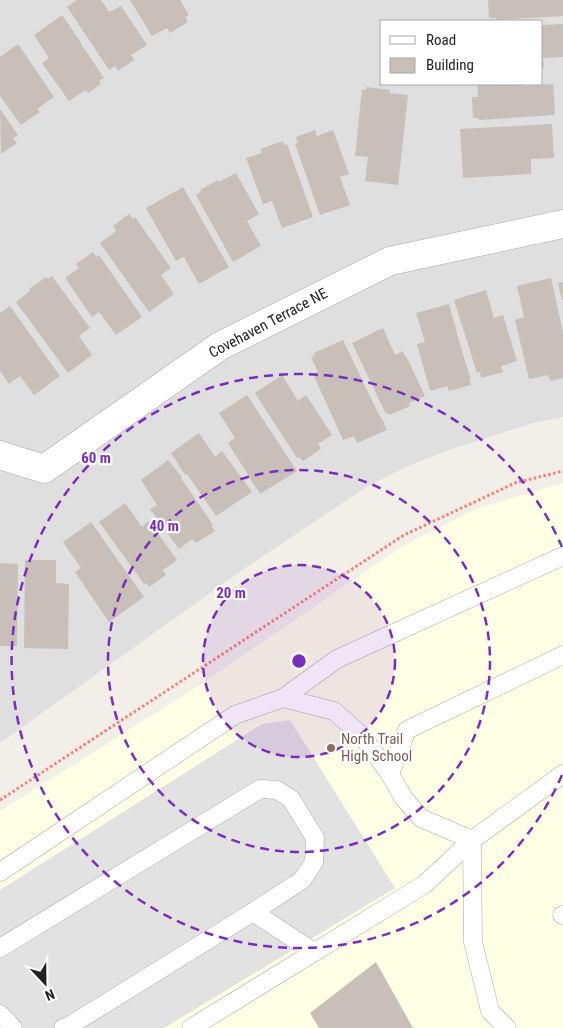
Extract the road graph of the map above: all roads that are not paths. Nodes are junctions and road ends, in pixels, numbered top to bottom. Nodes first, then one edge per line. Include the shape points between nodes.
1 (563, 224) edge
2 (0, 455) edge
3 (563, 556) edge
4 (563, 655) edge
5 (283, 698) junction
6 (390, 774) junction
7 (563, 774) edge
8 (472, 840) junction
9 (0, 872) edge
10 (253, 912) junction
11 (0, 948) edge
12 (314, 952) junction
13 (0, 1014) edge
14 (13, 1028) edge
15 (63, 1028) edge
16 (191, 1028) edge
17 (508, 1028) edge

1 - 2 street, Covehaven Terrace NE via 390,261 220,346 44,469
3 - 5 lane via 337,659
4 - 6 lane via 407,730
5 - 6 lane via 334,711 362,736
5 - 9 lane via 235,715
6 - 8 lane via 403,797 421,818
7 - 8 lane
8 - 12 lane via 425,884
8 - 17 lane via 473,942 490,1011
10 - 11 lane via 302,880 314,862 315,838 290,799 276,790 260,789
10 - 12 lane
10 - 15 lane
12 - 16 lane
13 - 14 lane

